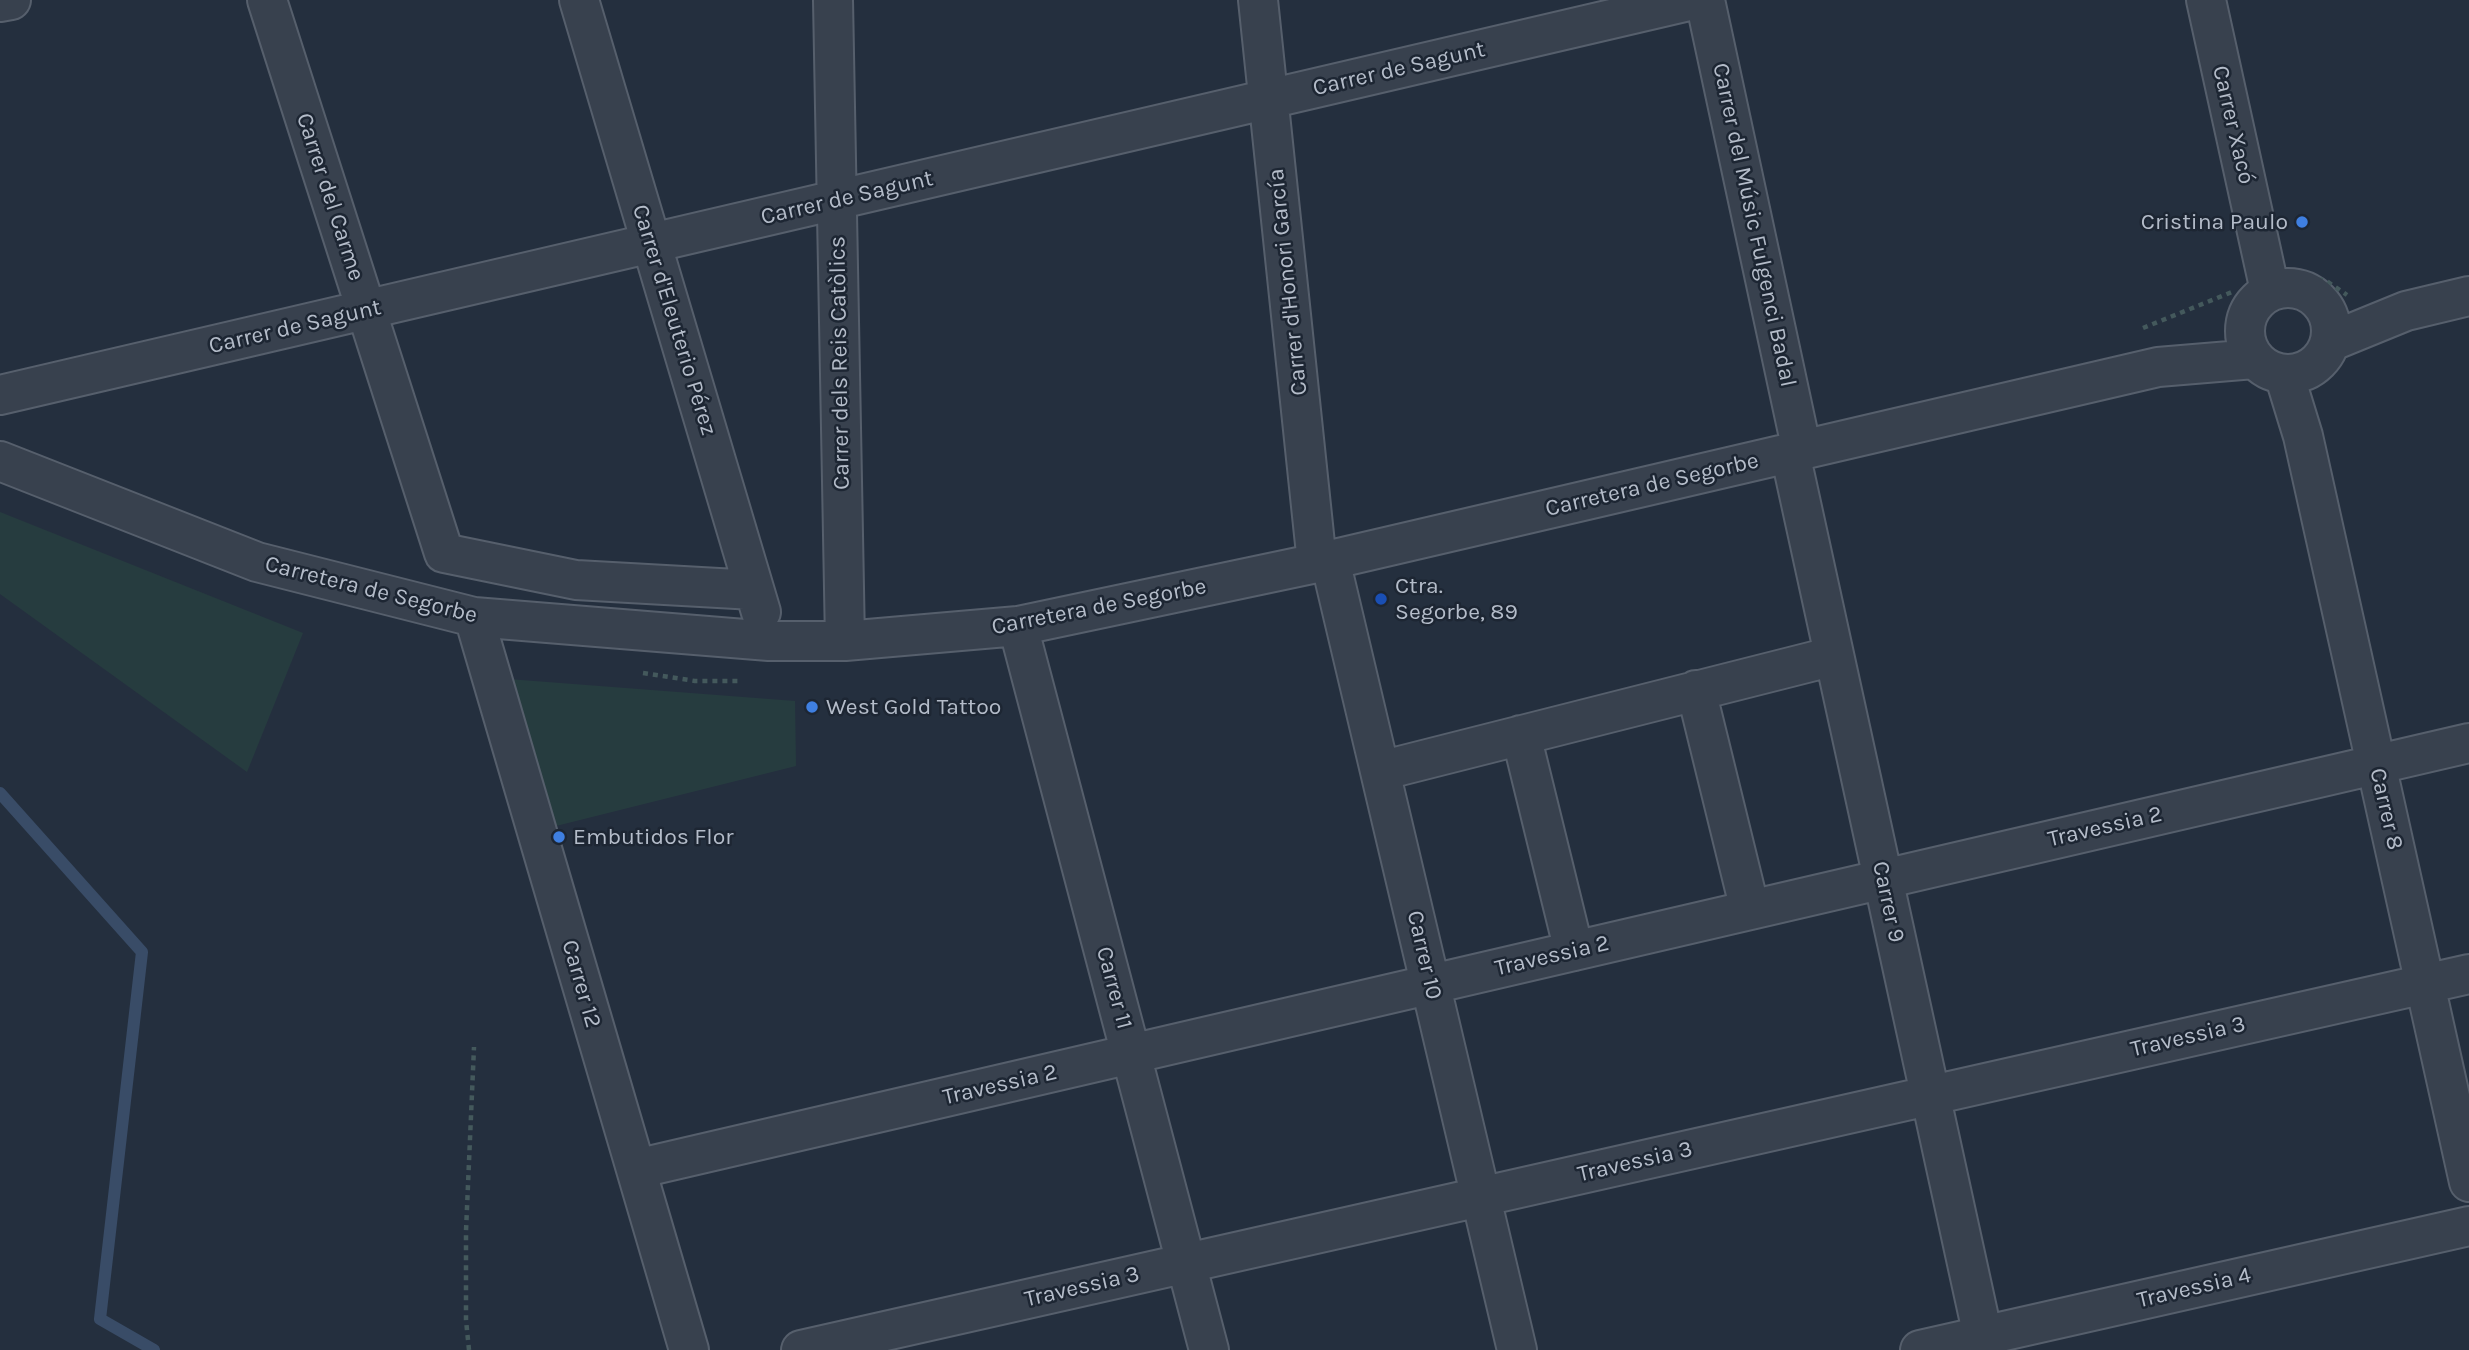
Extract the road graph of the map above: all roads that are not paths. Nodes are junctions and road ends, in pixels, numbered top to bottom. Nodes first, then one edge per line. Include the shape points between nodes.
1 (11, 0) edge
2 (267, 0) edge
3 (579, 0) edge
4 (833, 0) edge
5 (1258, 0) edge
6 (1693, 0) edge
7 (1705, 0) edge
8 (2206, 0) edge
9 (0, 2) edge
10 (1269, 99) junction
11 (837, 200) junction
12 (651, 244) junction
13 (2461, 293) edge
14 (2320, 302) junction
15 (2259, 303) junction
16 (366, 310) junction
17 (2406, 311) junction
18 (2294, 361) junction
19 (2158, 367) junction
20 (0, 395) edge
21 (1796, 452) junction
22 (0, 461) edge
23 (1323, 562) junction
24 (754, 590) junction
25 (474, 617) junction
26 (1018, 625) junction
27 (769, 640) junction
28 (845, 641) junction
29 (1834, 656) junction
30 (1696, 690) junction
31 (1521, 735) junction
32 (2469, 743) edge
33 (2376, 764) junction
34 (1380, 771) junction
35 (1883, 879) junction
36 (1749, 910) junction
37 (1574, 951) junction
38 (2469, 974) edge
39 (1431, 984) junction
40 (2425, 984) junction
41 (1131, 1054) junction
42 (1931, 1096) junction
43 (636, 1169) junction
44 (2469, 1182) edge
45 (1480, 1197) junction
46 (2469, 1226) edge
47 (1186, 1263) junction
48 (1985, 1343) edge
49 (689, 1350) edge
50 (801, 1350) edge
51 (1209, 1350) edge
52 (1517, 1350) edge
53 (1920, 1350) edge

1 - 9 street
2 - 16 street, Carrer del Carme
3 - 12 street, Carrer d'Eleuterio Pérez
4 - 11 street, Carrer dels Reis Catòlics
5 - 10 street, Carrer d'Honori García
6 - 10 street, Carrer de Sagunt
7 - 21 street, Carrer del Músic Fulgenci Badal
8 - 15 street, Carrer Xacó
10 - 11 street, Carrer de Sagunt
10 - 23 street, Carrer d'Honori García
11 - 12 street, Carrer de Sagunt
11 - 28 street, Carrer dels Reis Catòlics
12 - 16 street, Carrer de Sagunt
12 - 24 street, Carrer d'Eleuterio Pérez
13 - 17 street, Carretera de Segorbe
14 - 15 street via 2311,293 2286,287
14 - 17 street, Carretera de Segorbe
14 - 18 street via 2330,321
15 - 18 street via 2244,330 2246,345
15 - 19 street, Carretera de Segorbe via 2210,339
16 - 20 street, Carrer de Sagunt
16 - 24 street, Carrer del Carme via 444,553 576,580
17 - 18 street, Carretera de Segorbe
18 - 19 street, Carretera de Segorbe
18 - 33 street, Carrer 8 via 2303,436
19 - 21 street, Carretera de Segorbe
21 - 23 street, Carretera de Segorbe
21 - 29 street, Carrer 9
22 - 25 street, Carretera de Segorbe via 257,562
23 - 26 street, Carretera de Segorbe
23 - 34 street, Carrer 10
24 - 27 street, Carrer d'Eleuterio Pérez
25 - 27 street, Carretera de Segorbe
25 - 43 street, Carrer 12
26 - 28 street, Carretera de Segorbe
26 - 41 street, Carrer 11
27 - 28 street, Carretera de Segorbe
29 - 30 street
29 - 35 street, Carrer 9
30 - 31 street
30 - 36 street
31 - 34 street
31 - 37 street
32 - 33 street, Travessia 2
33 - 35 street, Travessia 2
33 - 40 street, Carrer 8
34 - 39 street, Carrer 10
35 - 36 street, Travessia 2
35 - 42 street, Carrer 9
36 - 37 street, Travessia 2
37 - 39 street, Travessia 2
38 - 40 street, Travessia 3
39 - 41 street, Travessia 2
39 - 45 street, Carrer 10
40 - 42 street, Travessia 3
40 - 44 street, Carrer 8
41 - 43 street, Travessia 2
41 - 47 street, Carrer 11
42 - 45 street, Travessia 3
42 - 48 street, Carrer 9
43 - 49 street, Carrer 12
45 - 47 street, Travessia 3
45 - 52 street, Carrer 10
46 - 48 street, Travessia 4
47 - 50 street, Travessia 3
47 - 51 street, Carrer 11
48 - 53 street, Travessia 4

